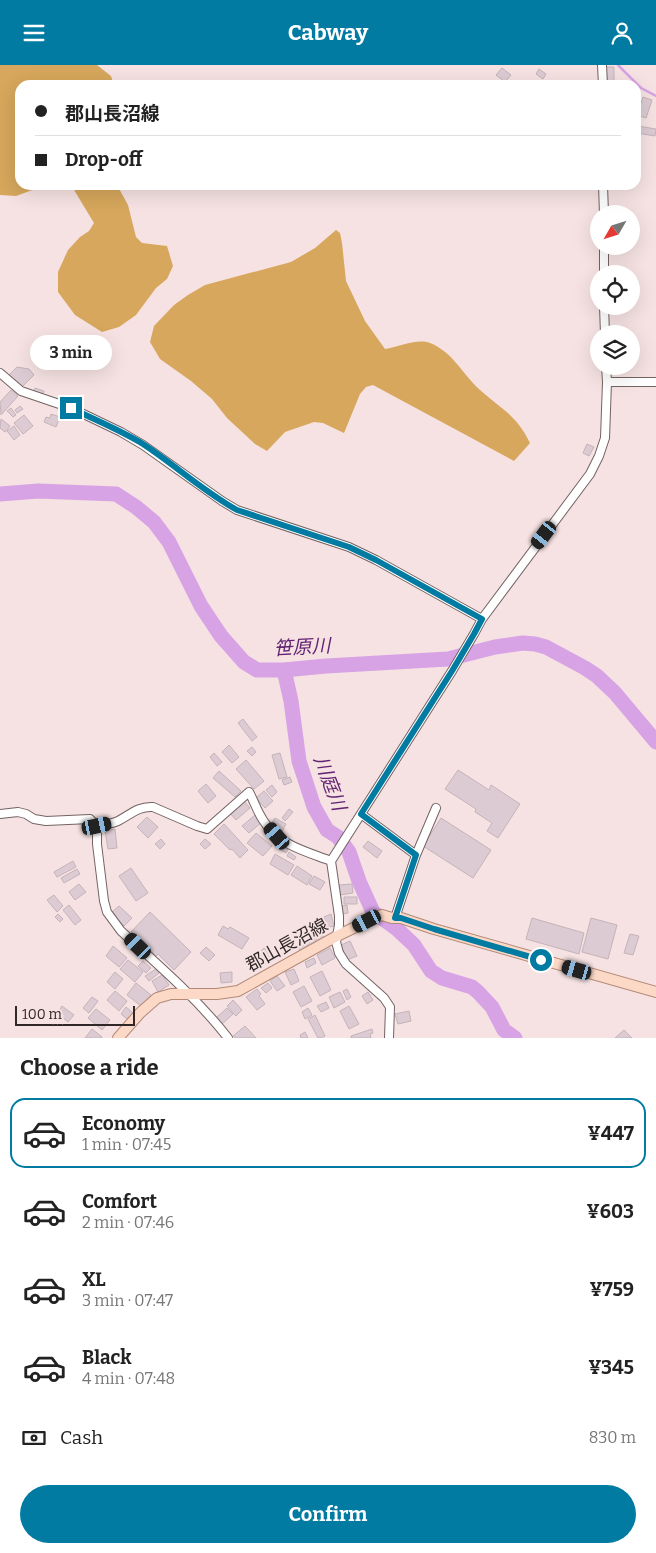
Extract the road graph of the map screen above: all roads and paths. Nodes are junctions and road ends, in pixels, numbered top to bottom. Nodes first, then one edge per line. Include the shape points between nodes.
1 (602, 65) edge
2 (603, 80) edge
3 (603, 190) edge
4 (604, 205) edge
5 (0, 373) edge
6 (607, 375) edge
7 (656, 382) edge
8 (607, 383) junction
9 (482, 619) junction
10 (436, 808) dead end
11 (0, 814) edge
12 (361, 814) junction
13 (97, 826) junction
14 (416, 855) junction
15 (333, 857) junction
16 (393, 918) junction
17 (337, 936) junction
18 (656, 992) edge
19 (187, 993) junction
20 (118, 1038) edge
21 (228, 1038) edge
22 (389, 1038) edge

1 - 2 street
3 - 4 street
5 - 9 street via 26,393 71,408 121,432 237,510 349,547
6 - 8 street
7 - 8 street
8 - 9 street via 605,438 590,474
9 - 12 street
10 - 14 street
11 - 13 street via 18,812 46,821 90,819
12 - 14 street
12 - 15 street
13 - 15 street via 115,822 140,808 153,807 207,829 248,792 262,820 286,844
13 - 19 street via 102,894 107,912 121,931
14 - 16 street
15 - 17 street via 339,916
16 - 17 main road, 郡山長沼線 via 382,915
16 - 18 main road, 郡山長沼線
17 - 19 main road, 郡山長沼線 via 238,991
17 - 22 street via 342,959 390,1007
19 - 20 main road, 郡山長沼線 via 157,998
19 - 21 street

